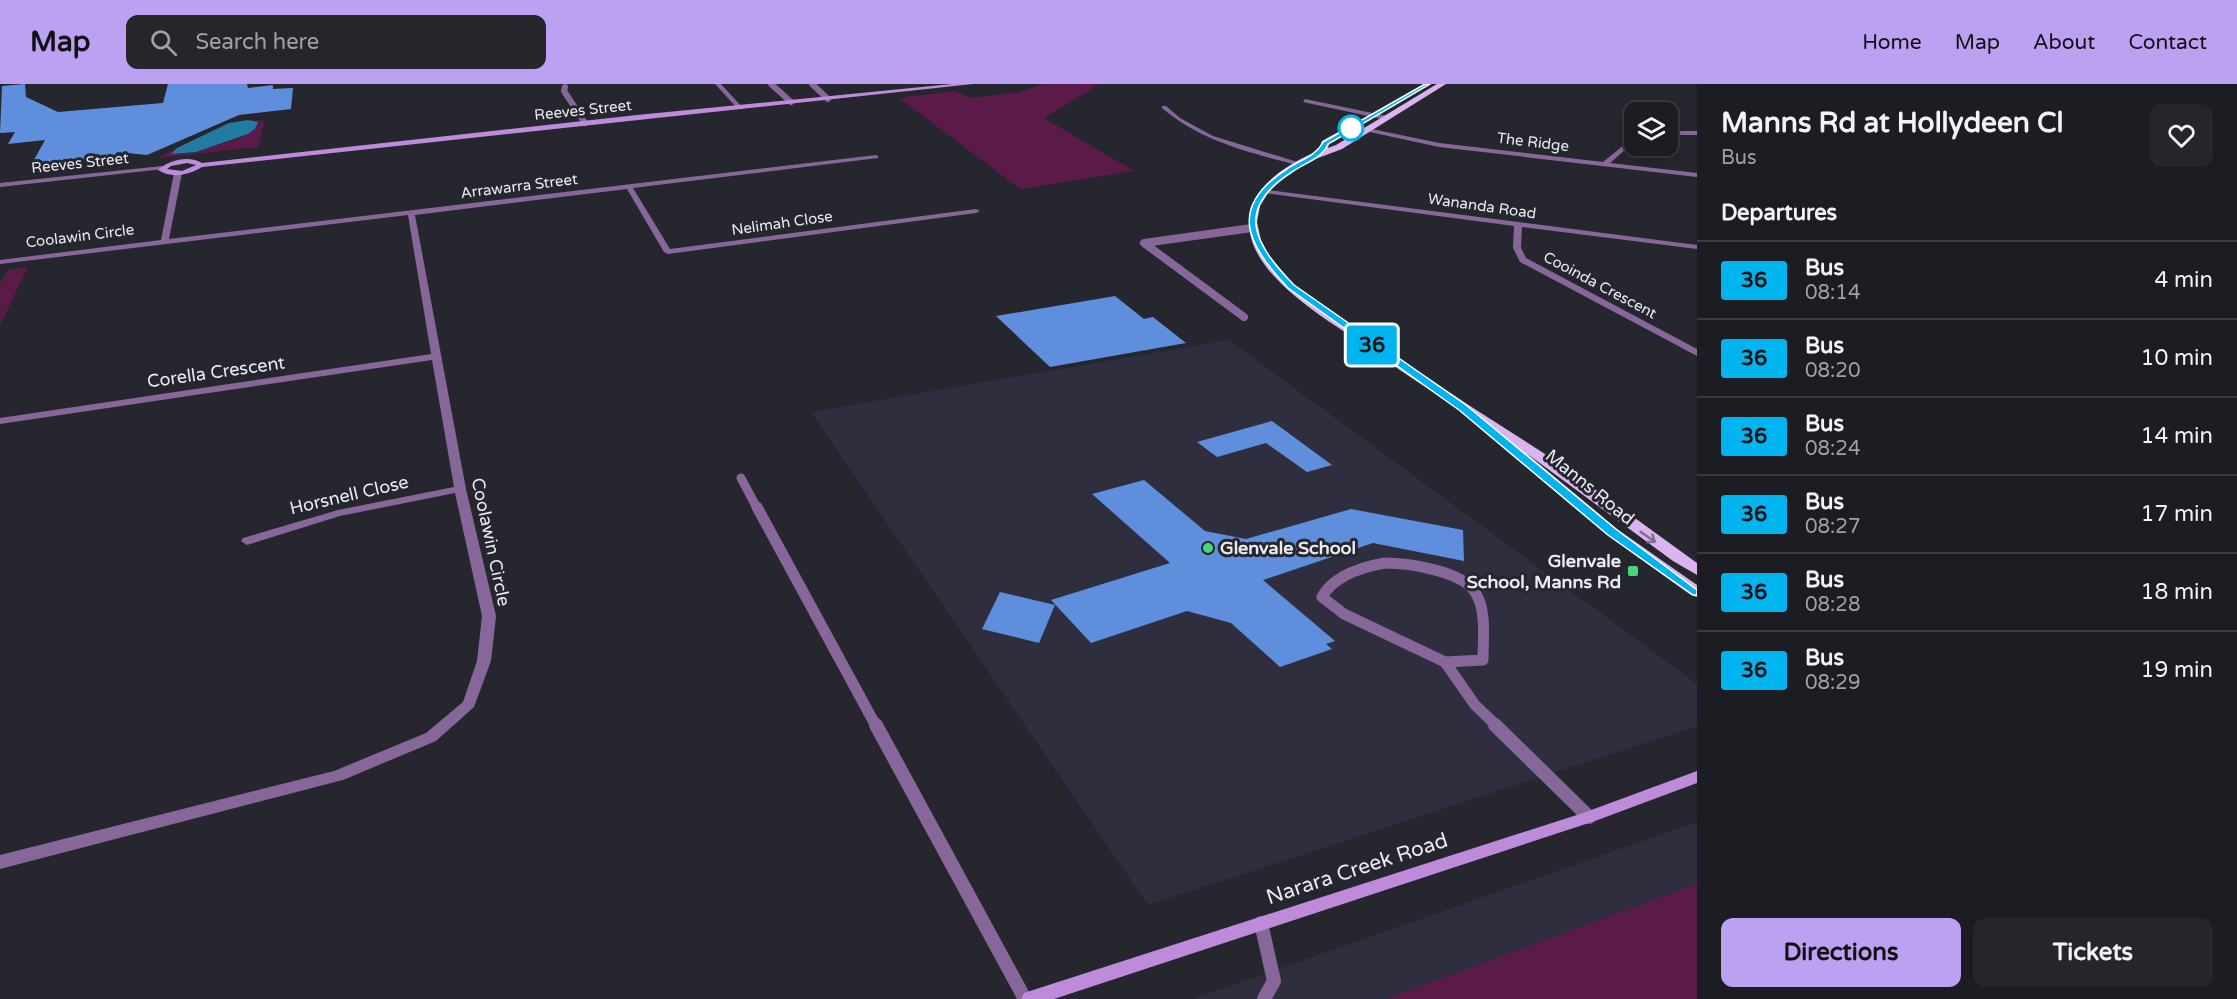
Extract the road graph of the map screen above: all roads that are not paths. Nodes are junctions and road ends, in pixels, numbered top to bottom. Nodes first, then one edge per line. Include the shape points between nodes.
1 (718, 84) edge
2 (771, 84) edge
3 (812, 84) edge
4 (970, 84) edge
5 (1427, 84) edge
6 (1442, 84) edge
7 (564, 87) dead end
8 (828, 99) junction
9 (1305, 101) dead end
10 (791, 102) junction
11 (1164, 107) dead end
12 (740, 108) junction
13 (1374, 115) junction
14 (1387, 118) junction
15 (585, 123) junction
16 (1367, 130) junction
17 (1678, 133) edge
18 (1697, 133) edge
19 (1624, 148) edge
20 (1322, 152) junction
21 (876, 157) dead end
22 (1300, 164) junction
23 (1605, 164) junction
24 (200, 165) junction
25 (162, 168) junction
26 (178, 173) junction
27 (1697, 175) edge
28 (0, 185) edge
29 (629, 187) junction
30 (1264, 190) junction
31 (976, 211) dead end
32 (411, 213) junction
33 (1518, 224) junction
34 (1252, 228) junction
35 (165, 242) junction
36 (1697, 247) edge
37 (0, 262) edge
38 (1244, 317) dead end
39 (1697, 353) edge
40 (437, 356) junction
41 (1462, 407) junction
42 (0, 421) edge
43 (741, 478) dead end
44 (460, 489) junction
45 (247, 541) dead end
46 (1697, 570) edge
47 (1697, 592) edge
48 (1445, 662) junction
49 (1697, 777) edge
50 (1589, 817) junction
51 (0, 861) edge
52 (1261, 923) junction
53 (1025, 999) edge
54 (1030, 999) edge
55 (1264, 999) edge

1 - 12 street
2 - 10 lane
3 - 8 lane
4 - 8 street, Reeves Street
5 - 13 main road
6 - 14 main road
7 - 15 lane
8 - 10 street, Reeves Street
9 - 13 street
10 - 12 street, Reeves Street
11 - 22 street via 1203,135
12 - 15 street, Reeves Street
13 - 14 street
13 - 20 main road via 1325,143
14 - 16 main road
15 - 24 street, Reeves Street
16 - 20 main road
16 - 23 street, The Ridge via 1439,145
17 - 18 street
19 - 23 street
20 - 22 main road
21 - 29 street, Arrawarra Street
22 - 30 main road
23 - 27 street, The Ridge
24 - 25 street via 181,162
24 - 26 street
25 - 26 street via 163,172
25 - 28 street, Reeves Street
26 - 35 street
29 - 31 street, Nelimah Close via 668,252
29 - 32 street, Arrawarra Street
30 - 33 street, Wananda Road
30 - 34 main road via 1255,203
32 - 35 street, Arrawarra Street
32 - 40 street, Coolawin Circle
33 - 36 street, Wananda Road
33 - 39 street, Cooinda Crescent via 1517,248 1523,260
34 - 38 lane via 1144,243
34 - 41 main road, Manns Road via 1266,258 1291,286
35 - 37 street, Coolawin Circle
40 - 42 street, Corella Crescent
40 - 44 street, Coolawin Circle
41 -> 46 main road, Manns Road via 1553,466
41 - 47 main road, Manns Road via 1612,532
43 - 53 lane
44 - 45 street, Horsnell Close via 338,513
44 - 51 street, Coolawin Circle via 489,616 484,661 469,704 430,736 338,776
48 - 48 lane via 1344,614 1322,597 1328,586 1362,569 1386,563 1457,577 1474,589 1481,607 1483,660
48 - 50 lane via 1475,705
49 - 50 street, Narara Creek Road
50 - 52 street, Narara Creek Road
52 - 54 street, Narara Creek Road
52 - 55 lane via 1274,981

